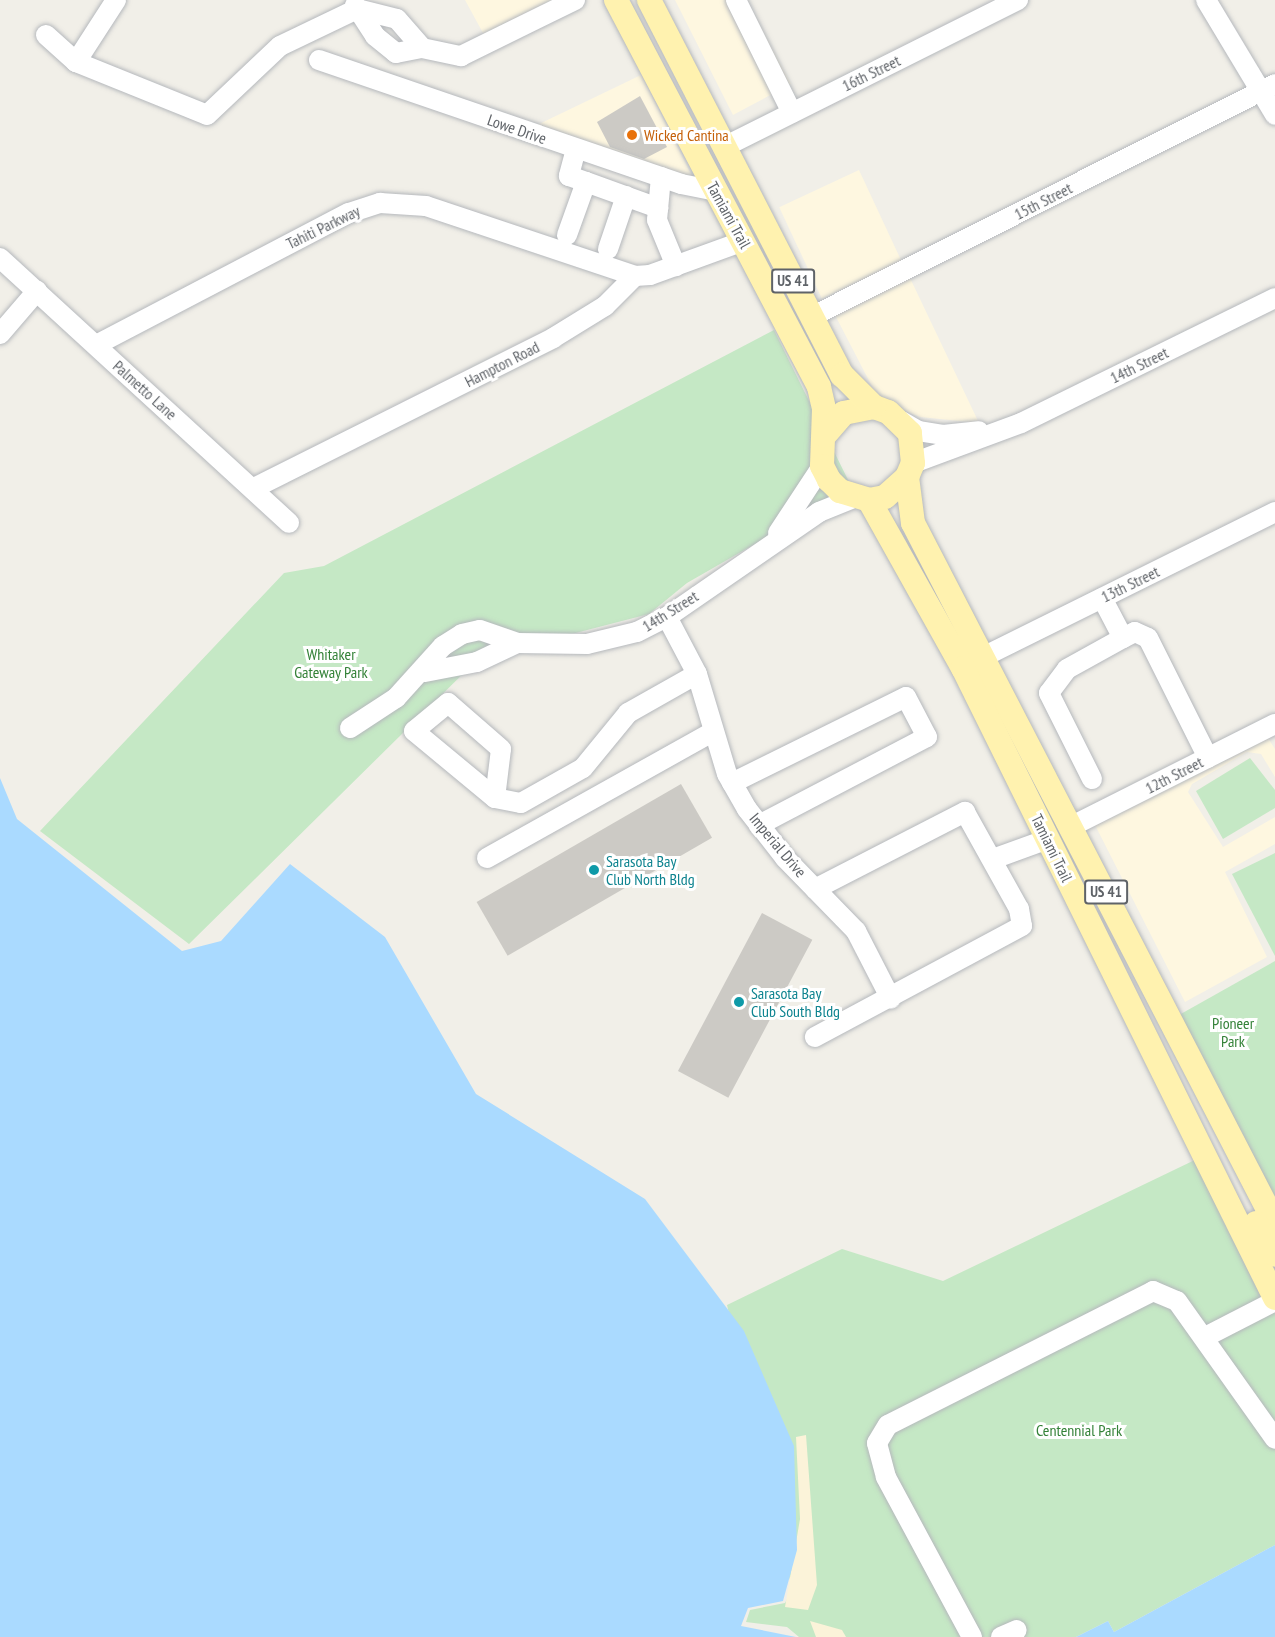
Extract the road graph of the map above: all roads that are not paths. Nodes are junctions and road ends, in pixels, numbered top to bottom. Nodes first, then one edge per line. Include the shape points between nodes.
1 (116, 0) edge
2 (575, 0) edge
3 (616, 0) edge
4 (630, 0) edge
5 (649, 0) edge
6 (736, 0) edge
7 (1018, 0) edge
8 (1206, 0) edge
9 (355, 5) edge
10 (46, 35) dead end
11 (422, 48) junction
12 (319, 60) dead end
13 (76, 62) junction
14 (1269, 88) edge
15 (792, 113) junction
16 (1275, 115) edge
17 (711, 122) junction
18 (724, 147) junction
19 (576, 149) junction
20 (661, 177) junction
21 (586, 182) junction
22 (717, 191) junction
23 (626, 196) junction
24 (658, 208) junction
25 (567, 235) dead end
26 (744, 241) junction
27 (608, 249) dead end
28 (0, 258) edge
29 (676, 266) junction
30 (635, 276) junction
31 (37, 291) junction
32 (1275, 298) edge
33 (811, 317) junction
34 (0, 334) edge
35 (96, 345) junction
36 (874, 407) junction
37 (901, 421) junction
38 (1003, 429) junction
39 (824, 436) junction
40 (822, 466) junction
41 (910, 470) junction
42 (254, 488) junction
43 (862, 499) junction
44 (1275, 512) edge
45 (289, 523) dead end
46 (773, 540) junction
47 (1102, 598) junction
48 (667, 617) junction
49 (1123, 638) junction
50 (517, 643) junction
51 (984, 656) junction
52 (425, 672) junction
53 (697, 674) junction
54 (1275, 724) edge
55 (350, 728) dead end
56 (712, 732) junction
57 (1208, 758) junction
58 (1092, 779) dead end
59 (732, 783) junction
60 (495, 798) junction
61 (759, 825) junction
62 (1072, 826) junction
63 (1048, 838) junction
64 (487, 858) dead end
65 (993, 859) junction
66 (815, 889) junction
67 (891, 999) junction
68 (815, 1037) dead end
69 (1155, 1051) junction
70 (1275, 1223) edge
71 (1275, 1255) edge
72 (1275, 1299) edge
73 (1205, 1337) junction
74 (1275, 1438) edge
75 (972, 1637) edge

1 - 13 street
2 - 11 street via 461,56
3 - 22 main road, Tamiami Trail / US 41
4 - 17 main road
5 - 17 main road, Tamiami Trail / US 41
6 - 15 street
7 - 15 street, 16th Street
8 - 14 street
9 - 11 street via 397,18
9 - 11 street via 375,36 396,53
9 - 13 street via 280,46 207,115
10 - 13 street
12 - 19 street, Lowe Drive
14 - 16 street
14 - 33 street, 15th Street
15 - 18 street, 16th Street
17 - 18 main road, Tamiami Trail / US 41
18 - 33 main road, Tamiami Trail / US 41
19 - 20 street, Lowe Drive
19 - 21 street via 568,176
20 - 22 street, Lowe Drive
20 - 24 street
21 - 23 street
21 - 25 street
22 - 26 main road, Tamiami Trail / US 41
23 - 24 street
23 - 27 street
24 - 29 street via 657,220
26 - 29 street
26 - 33 main road via 766,251 795,308
26 - 39 main road, Tamiami Trail / US 41 via 819,387
28 - 31 street, Palmetto Lane
29 - 30 street
30 - 35 street, Tahiti Parkway via 426,206 380,203 349,213
30 - 42 street, Hampton Road via 605,306 561,333
31 - 34 street
31 - 35 street, Palmetto Lane
32 - 38 street, 14th Street
33 - 36 main road, Tamiami Trail / US 41 via 842,375
35 - 42 street, Palmetto Lane
36 - 37 main road, Tamiami Trail / US 41
36 - 39 main road via 844,413
37 - 38 street, 14th Street via 918,431 943,435
37 - 41 main road, Tamiami Trail / US 41 via 914,448
38 - 41 street, 14th Street
39 - 40 main road, Tamiami Trail / US 41
40 - 43 main road, Tamiami Trail / US 41 via 840,491
40 - 46 street, 14th Street
41 - 43 main road via 885,497
41 - 51 main road, Tamiami Trail / US 41 via 913,523
42 - 45 street, Palmetto Lane
43 - 46 street, 14th Street
43 - 63 main road, Tamiami Trail / US 41 via 963,668
44 - 47 street, 13th Street
46 - 48 street, 14th Street
47 - 49 street
47 - 51 street, 13th Street
48 - 50 street, 14th Street via 601,642
48 - 53 street, Imperial Drive
49 - 57 street via 1135,632 1148,638
49 - 58 street via 1068,669 1049,693
50 - 52 street, 14th Street via 477,662
50 - 52 street, 14th Street via 474,630 443,646
51 - 62 main road, Tamiami Trail / US 41
52 - 55 street, 14th Street
53 - 56 street, Imperial Drive
53 - 60 street via 628,713 583,768 521,803
54 - 57 street, 12th Street
56 - 59 street, Imperial Drive
56 - 64 street
57 - 62 street, 12th Street
59 - 61 street, Imperial Drive
59 - 61 street via 906,697 927,737
60 - 60 street via 414,731 448,704 501,749
61 - 66 street, Imperial Drive
62 - 70 main road, Tamiami Trail / US 41
63 - 65 street
63 - 69 main road, Tamiami Trail / US 41
65 - 66 street via 965,812
65 - 67 street via 1022,926
66 - 67 street, Imperial Drive via 856,931
67 - 68 street
69 - 71 main road via 1188,1087
69 - 72 main road, Tamiami Trail / US 41
72 - 73 street
73 - 74 street
73 - 75 street via 1177,1301 1153,1292 883,1430 878,1453 886,1477

